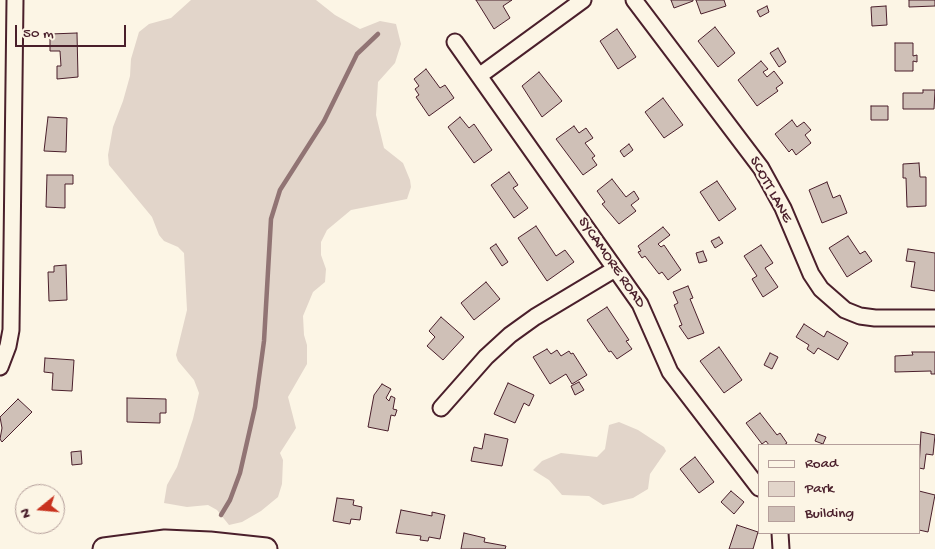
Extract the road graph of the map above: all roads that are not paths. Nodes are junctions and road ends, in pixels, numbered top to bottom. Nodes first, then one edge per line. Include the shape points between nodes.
1 (15, 0) edge
2 (583, 0) edge
3 (634, 0) edge
4 (455, 42) dead end
5 (479, 76) junction
6 (7, 80) edge
7 (615, 269) junction
8 (935, 318) edge
9 (0, 367) edge
10 (441, 408) dead end
11 (758, 487) edge
12 (780, 534) edge
13 (234, 547) edge
14 (104, 549) edge
15 (266, 549) edge
16 (781, 549) edge

1 - 6 street
2 - 5 street
3 - 8 street, SCOTT LANE via 760,168 783,208 811,274 822,289 846,310 860,316
4 - 5 street, SYCAMORE ROAD
5 - 7 street, SYCAMORE ROAD
6 - 9 street via 11,330
7 - 10 street via 510,335
7 - 11 street, SYCAMORE ROAD via 644,310 670,372
12 - 16 street
13 - 14 main road via 165,541
13 - 15 main road

